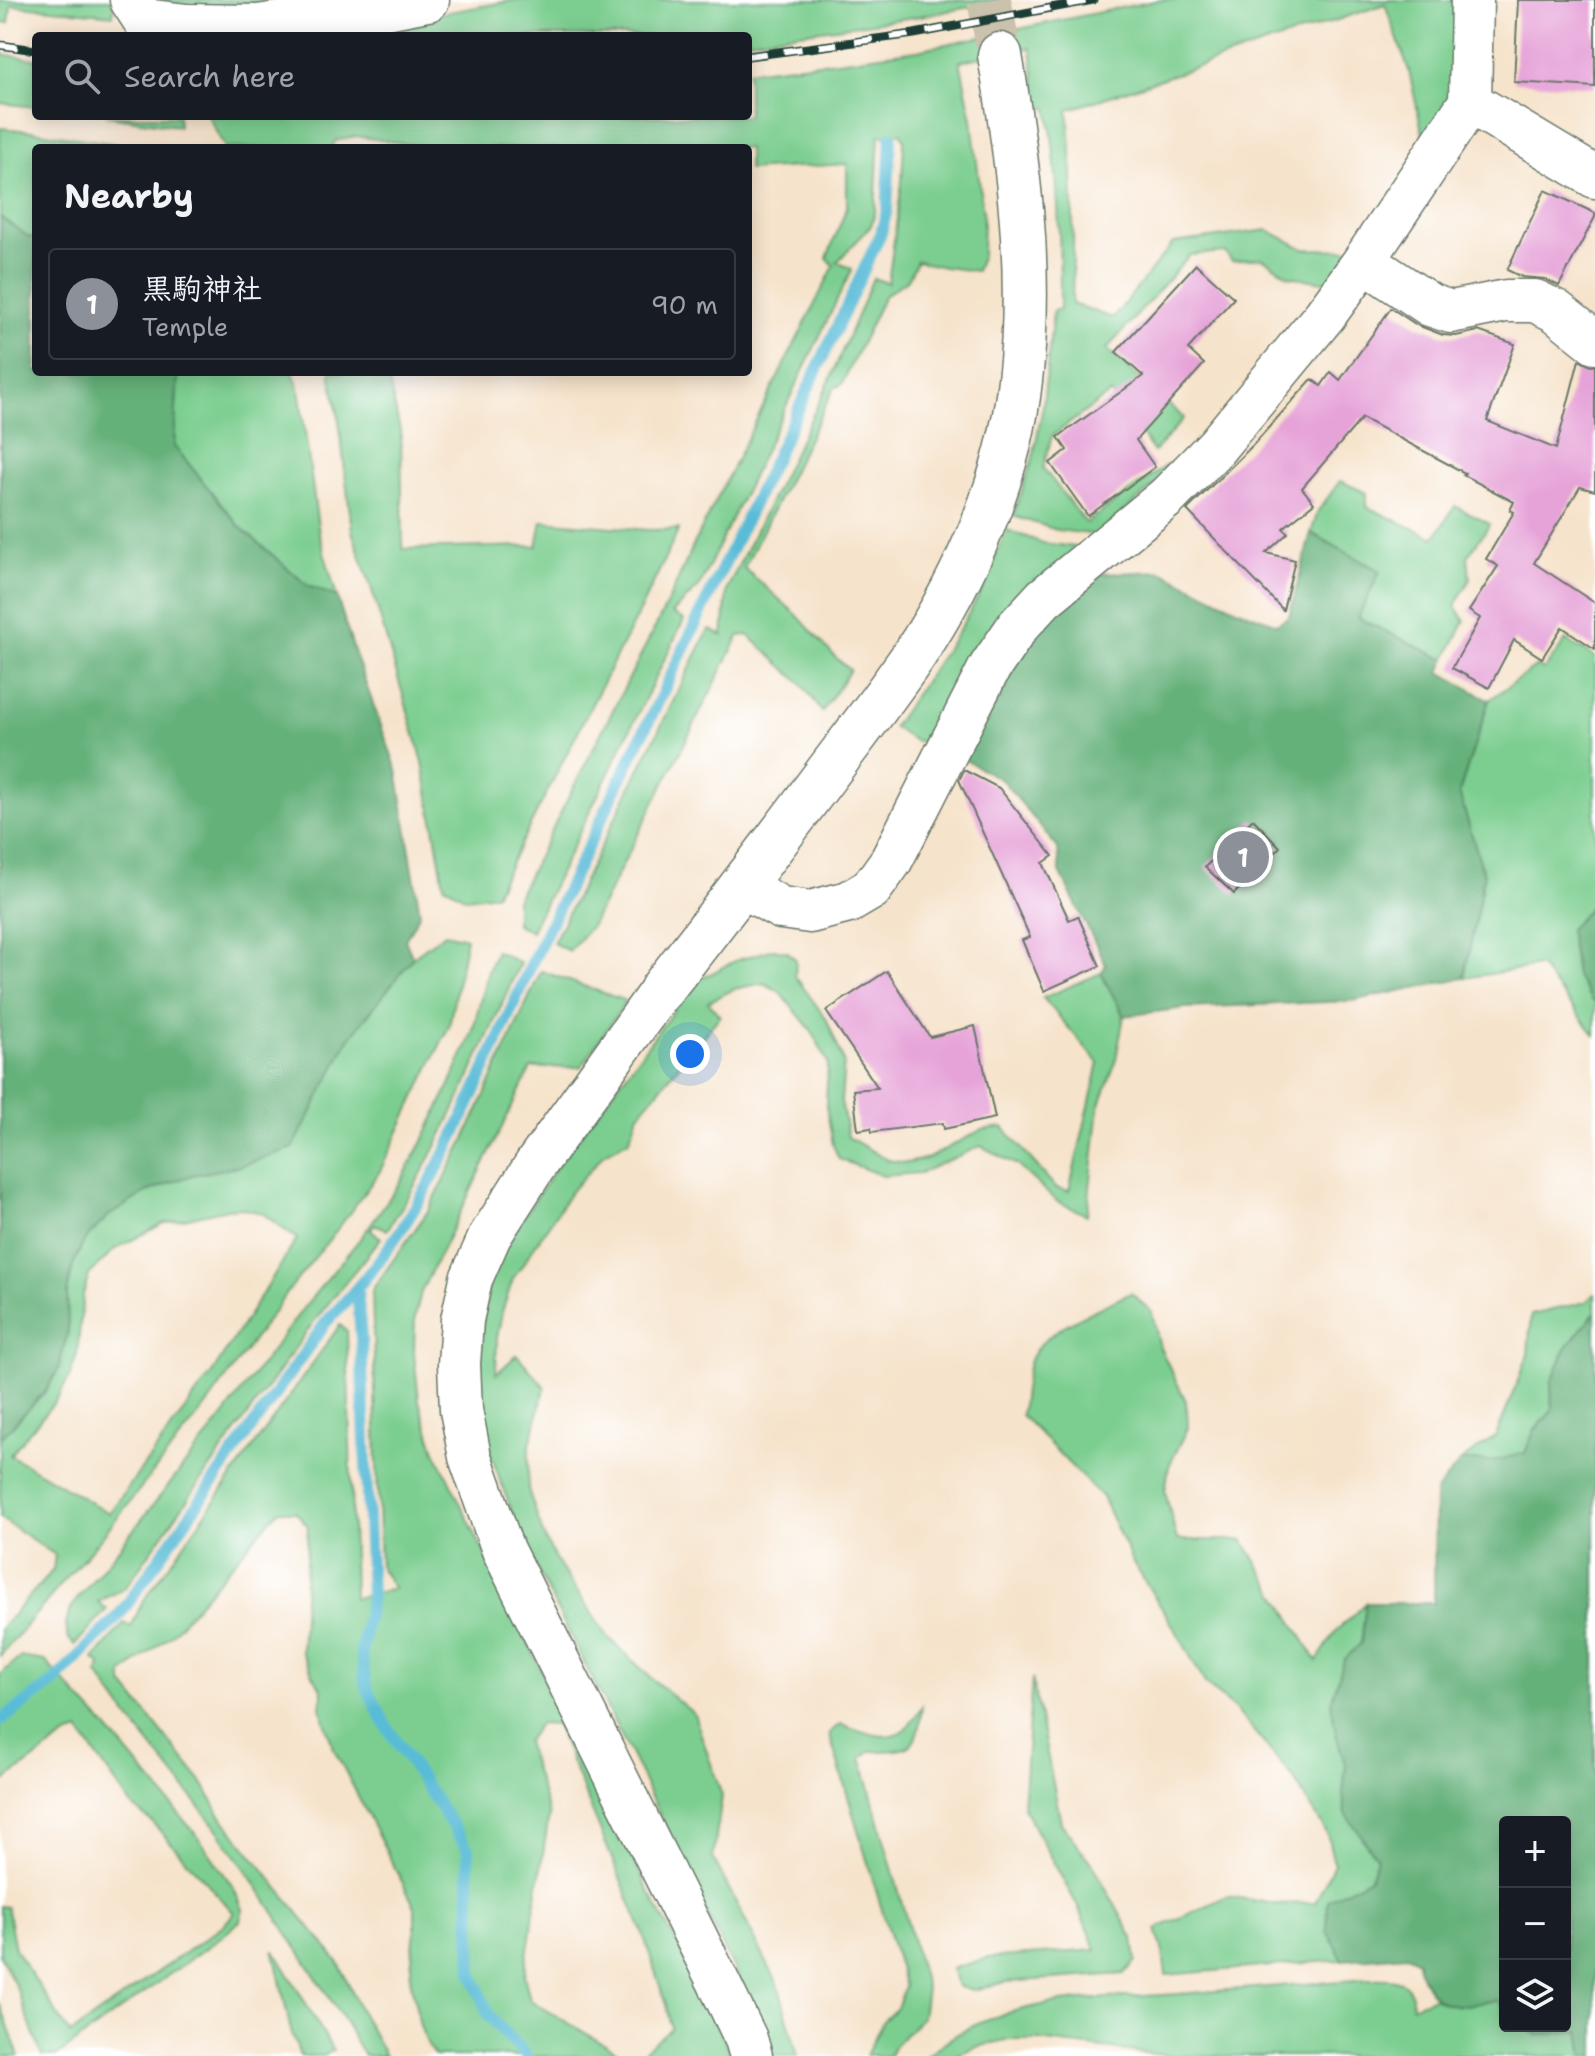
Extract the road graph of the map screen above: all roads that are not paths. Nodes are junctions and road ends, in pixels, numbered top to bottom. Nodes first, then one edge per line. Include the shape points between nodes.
1 (131, 0) edge
2 (428, 0) edge
3 (1472, 0) edge
4 (1000, 55) tunnel mouth
5 (1470, 102) junction
6 (1595, 177) edge
7 (1364, 261) junction
8 (1595, 342) edge
9 (742, 886) junction
10 (662, 989) joint
11 (751, 2056) edge

1 - 2 street via 144,20 224,27
3 - 5 street
4 - 9 street via 1021,194 1026,318 1008,445 988,511 957,581 915,653
5 - 6 street
5 - 7 street
7 - 8 street via 1430,305 1451,312 1535,301
7 - 9 street via 1216,447 1167,497 1044,598 1018,626 990,667 891,861 871,889 849,902 810,912 781,908
9 - 10 street
10 - 11 street via 490,1236 471,1279 462,1320 461,1410 470,1457 503,1550

